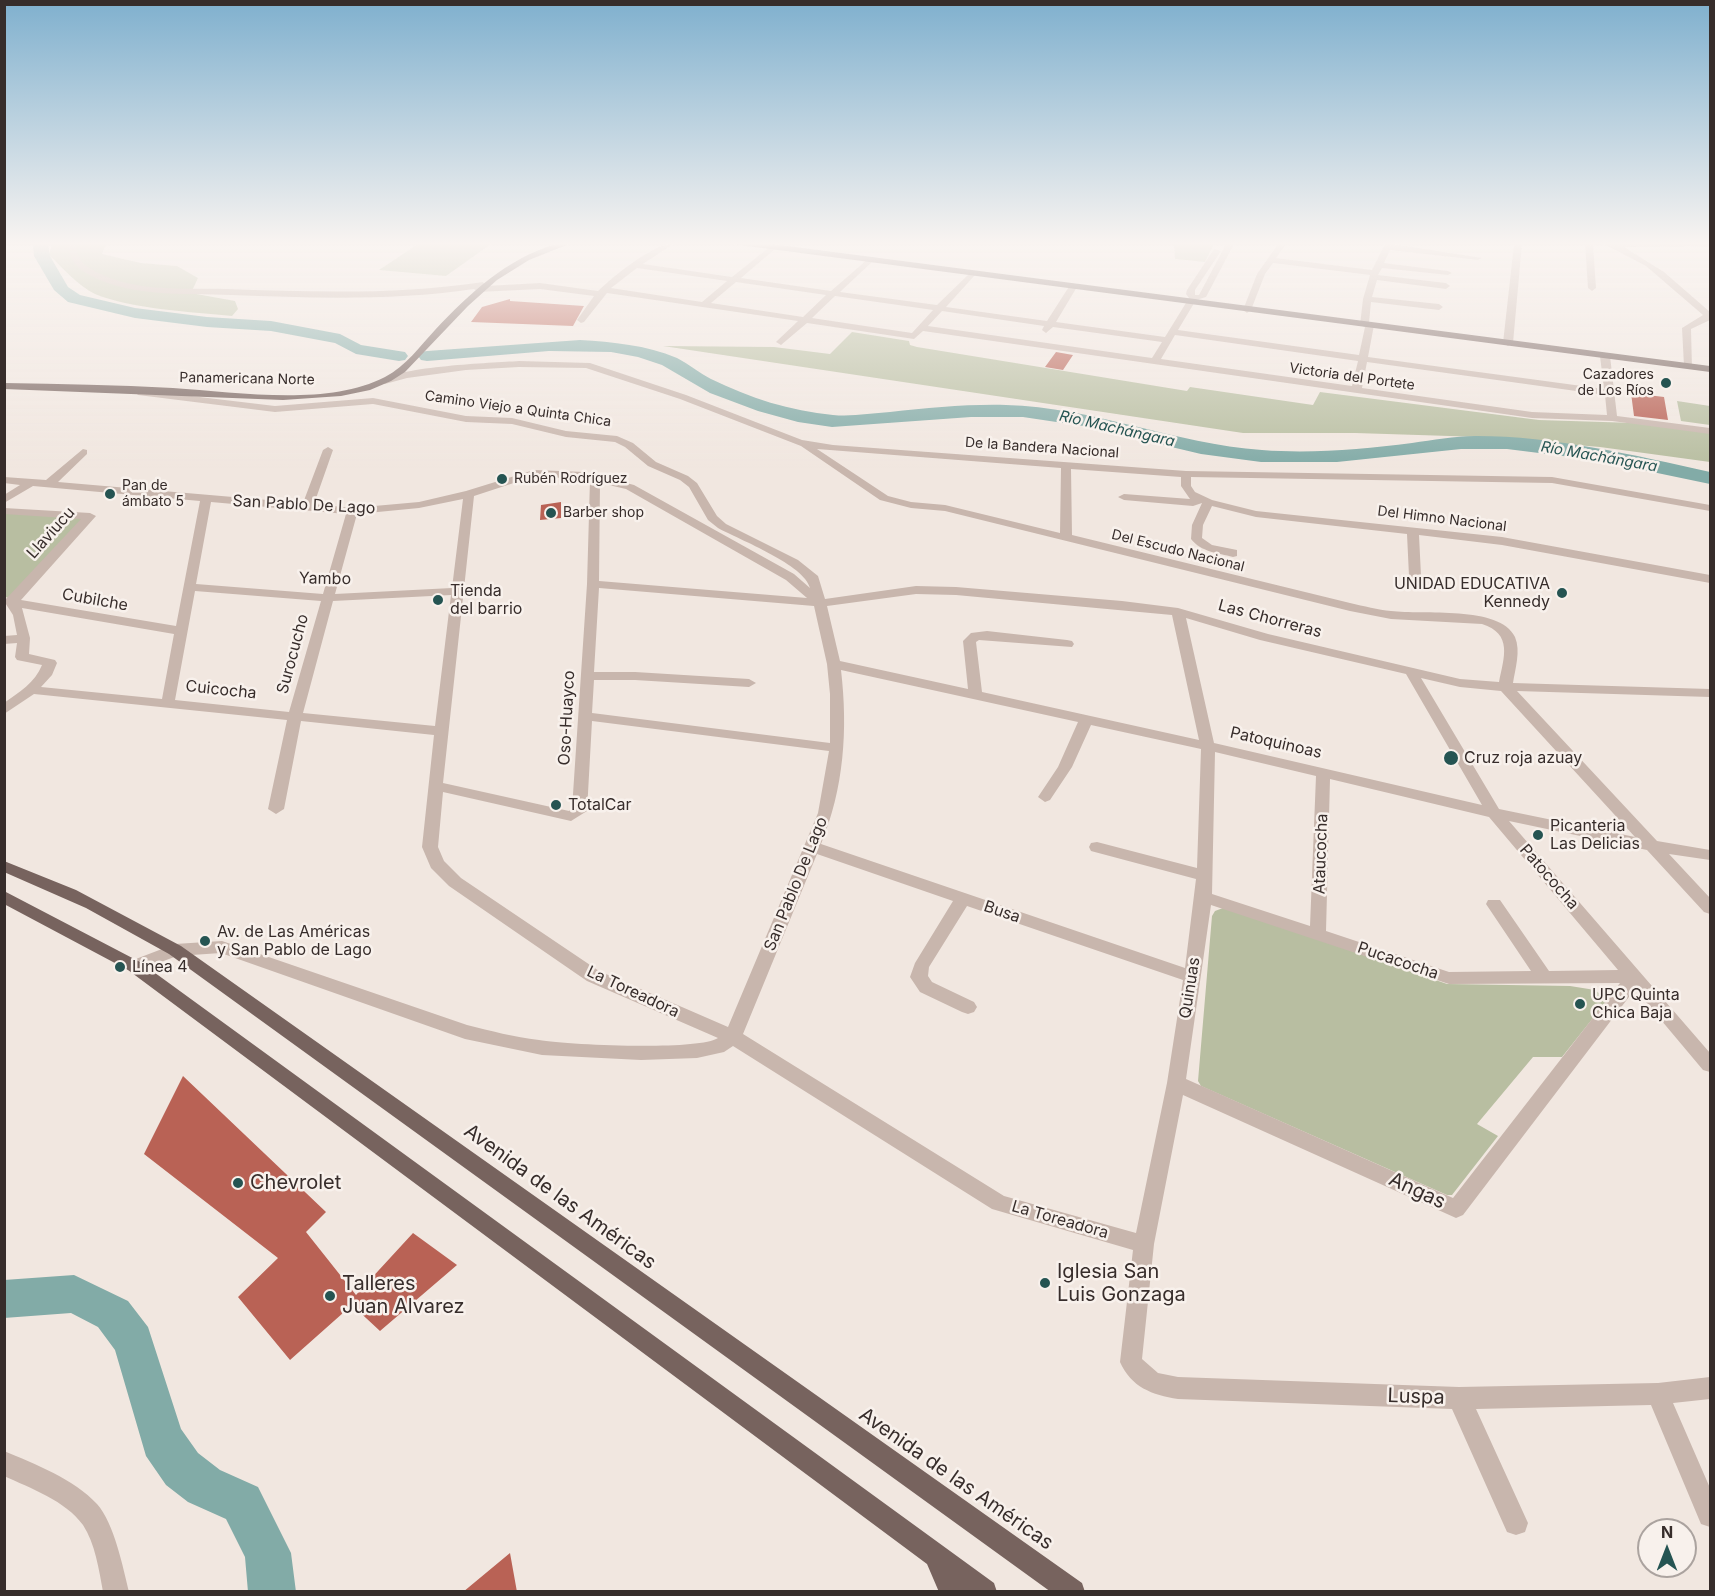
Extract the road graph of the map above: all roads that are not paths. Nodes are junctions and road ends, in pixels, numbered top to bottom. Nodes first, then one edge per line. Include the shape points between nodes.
1 (451, 318) edge
2 (796, 318) edge
3 (930, 318) edge
4 (1013, 318) edge
5 (1054, 318) edge
6 (1180, 318) edge
7 (1315, 318) edge
8 (1367, 318) edge
9 (1510, 318) edge
10 (1706, 318) edge
11 (805, 320) junction
12 (1051, 324) junction
13 (1367, 325) junction
14 (921, 328) junction
15 (1169, 336) junction
16 (781, 342) dead end
17 (1508, 343) junction
18 (1036, 344) junction
19 (1605, 356) junction
20 (1362, 359) junction
21 (1155, 362) junction
22 (1689, 366) junction
23 (1710, 369) edge
24 (385, 381) junction
25 (4, 386) edge
26 (110, 389) junction
27 (1356, 391) junction
28 (1609, 393) junction
29 (1612, 418) junction
30 (1710, 431) edge
31 (800, 443) junction
32 (328, 450) dead end
33 (83, 452) dead end
34 (1066, 465) junction
35 (1186, 474) junction
36 (595, 478) junction
37 (4, 480) edge
38 (32, 482) junction
39 (50, 483) junction
40 (469, 494) junction
41 (1124, 497) dead end
42 (206, 499) junction
43 (4, 500) edge
44 (1203, 500) junction
45 (307, 507) junction
46 (1710, 508) edge
47 (4, 511) edge
48 (352, 511) junction
49 (1413, 531) junction
50 (1066, 538) junction
51 (1233, 553) dead end
52 (1415, 576) dead end
53 (1710, 579) edge
54 (592, 584) junction
55 (190, 587) junction
56 (459, 591) junction
57 (327, 598) junction
58 (8, 602) edge
59 (820, 603) junction
60 (1178, 612) junction
61 (181, 631) junction
62 (24, 638) junction
63 (4, 640) edge
64 (1067, 644) dead end
65 (834, 664) junction
66 (1411, 672) junction
67 (587, 676) junction
68 (749, 683) dead end
69 (1505, 687) junction
70 (31, 690) junction
71 (975, 693) junction
72 (1705, 693) edge
73 (168, 703) junction
74 (1710, 704) edge
75 (4, 710) edge
76 (295, 716) junction
77 (584, 716) junction
78 (1087, 718) junction
79 (441, 731) junction
80 (1208, 746) junction
81 (837, 748) junction
82 (1323, 773) junction
83 (435, 786) junction
84 (1045, 797) dead end
85 (276, 809) dead end
86 (1494, 813) junction
87 (1649, 844) junction
88 (812, 847) junction
89 (1097, 847) dead end
90 (1710, 855) edge
91 (4, 866) edge
92 (1205, 876) junction
93 (4, 897) edge
94 (1204, 897) junction
95 (963, 899) junction
96 (1494, 904) dead end
97 (1710, 908) edge
98 (1318, 934) junction
99 (175, 950) junction
100 (134, 966) junction
101 (1635, 976) junction
102 (1192, 977) junction
103 (1545, 978) junction
104 (968, 1007) dead end
105 (733, 1037) junction
106 (1710, 1065) edge
107 (1176, 1083) junction
108 (1144, 1244) junction
109 (1131, 1362) joint
110 (1710, 1388) edge
111 (1658, 1395) junction
112 (1459, 1398) junction
113 (4, 1463) edge
114 (1710, 1515) edge
115 (1516, 1523) dead end
116 (934, 1554) junction
117 (116, 1592) edge
118 (952, 1592) edge
119 (986, 1592) edge
120 (1073, 1592) edge

1 - 24 main road, Panamericana Norte via 408,365
2 - 11 street
3 - 14 street
4 - 12 street
5 - 12 street
6 - 15 street
7 - 13 main road
8 - 13 street
9 - 17 street
10 - 22 street via 1686,328
11 - 14 street via 914,336
11 - 16 street
12 - 15 street
12 - 18 street
13 - 17 main road
13 - 20 street
14 - 18 street, Victoria del Portete
15 - 20 street
15 - 21 street
17 - 19 main road
18 - 21 street, Victoria del Portete
19 - 22 main road
19 - 28 street
20 - 27 street
20 - 28 street
21 - 27 street, Victoria del Portete
22 - 23 main road
24 - 26 main road, Panamericana Norte via 356,390 295,395
24 - 31 street, De la Bandera Nacional via 466,367 587,366
25 - 26 main road, Panamericana Norte
26 - 59 street, Camino Viejo a Quinta Chica via 275,409 373,401 466,419 512,421 566,434 617,439 652,464 693,485 712,518 722,526 794,563 814,579
27 - 29 street, Victoria del Portete via 1532,415
28 - 29 street
29 - 30 street, Victoria del Portete
31 - 34 street, De la Bandera Nacional
31 - 50 street, Del Escudo Nacional via 884,498 945,508
32 - 45 street
33 - 39 street
34 - 35 street, De la Bandera Nacional
34 - 50 street
35 - 44 street via 1191,494
35 - 46 street, De la Bandera Nacional via 1552,480
36 - 40 street, San Pablo De Lago via 534,473
36 - 54 street, Oso-Huayco
36 - 59 street, San Pablo De Lago via 630,488 790,577
37 - 38 street, San Pablo De Lago
38 - 39 street, San Pablo De Lago
38 - 43 street
39 - 42 street, San Pablo De Lago
40 - 48 street, San Pablo De Lago via 411,506
40 - 56 street, La Toreadora
41 - 44 street via 1180,504
42 - 45 street, San Pablo De Lago
42 - 55 street, Cuicocha
44 - 49 street, Del Himno Nacional via 1256,514
44 - 51 street via 1195,537 1210,549
45 - 48 street, San Pablo De Lago
47 - 58 street, Llaviucu via 90,517
48 - 57 street, Surocucho
49 - 52 street
49 - 53 street, Del Himno Nacional via 1502,541
50 - 69 street, Del Escudo Nacional via 1350,607 1391,615 1491,621 1506,632 1511,646
54 - 59 street, Las Chorreras
54 - 67 street, Oso-Huayco
55 - 57 street, Yambo
55 - 61 street, Cuicocha
56 - 57 street, Yambo
56 - 79 street, La Toreadora
57 - 76 street, Surocucho
58 - 61 street, Cubilche
58 - 62 street via 20,612
59 - 60 street, Las Chorreras via 916,590 956,591
59 - 65 street, San Pablo De Lago
60 - 66 street, Las Chorreras
60 - 80 street, Quinuas
61 - 73 street, Cuicocha
62 - 63 street
62 - 70 street via 22,657 50,663
64 - 71 street via 976,636 969,641
65 - 71 street, Patoquinoas
65 - 81 street, San Pablo De Lago
66 - 69 street, Las Chorreras via 1460,683
66 - 86 street, Patococha
67 - 68 street
67 - 77 street, Oso-Huayco
69 - 72 street, Las Chorreras
69 - 87 street
70 - 73 street
70 - 75 street
71 - 78 street, Patoquinoas
72 - 74 street
73 - 76 street, Cuicocha
76 - 79 street, Cuicocha
76 - 85 street, Surocucho
77 - 81 street
77 - 83 street, Oso-Huayco via 581,801 579,811 572,815
78 - 80 street, Patoquinoas
78 - 84 street via 1065,767
79 - 83 street, La Toreadora
80 - 82 street, Patoquinoas
80 - 92 street, Quinuas
81 - 88 street, San Pablo De Lago via 826,813
82 - 86 street, Patoquinoas
82 - 98 street, Ataucocha
83 - 105 street, La Toreadora via 430,847 437,864 455,882 593,976
86 - 87 street, Patoquinoas
86 - 101 street, Patococha
87 - 90 street, Patoquinoas
87 - 97 street
88 - 95 street, Busa
88 - 105 street, San Pablo De Lago
89 - 92 street
91 - 99 main road, Avenida de las Américas via 110,912
92 - 94 street, Quinuas
93 - 100 main road
94 - 98 street, Pucacocha
94 - 102 street, Quinuas
95 - 102 street, Busa
95 - 104 street via 921,967 919,977 926,987
96 - 103 street
98 - 103 street, Pucacocha via 1449,978
99 - 100 street
99 - 105 street via 222,948 465,1032 533,1046 641,1053 697,1051 718,1047
99 - 120 main road, Avenida de las Américas
100 - 116 main road
101 - 103 street, Pucacocha
101 - 106 street, Patococha
101 - 107 street, Angas via 1456,1209
102 - 107 street, Quinuas
105 - 108 street, La Toreadora via 999,1203
107 - 108 street, Quinuas
108 - 109 street, Quinuas
109 - 112 street, Luspa via 1141,1377 1156,1385 1178,1388
110 - 111 street, Luspa
111 - 112 street, Luspa
111 - 114 street
112 - 115 street
113 - 117 street via 43,1482 90,1514 111,1565
116 - 118 main road
116 - 119 main road

